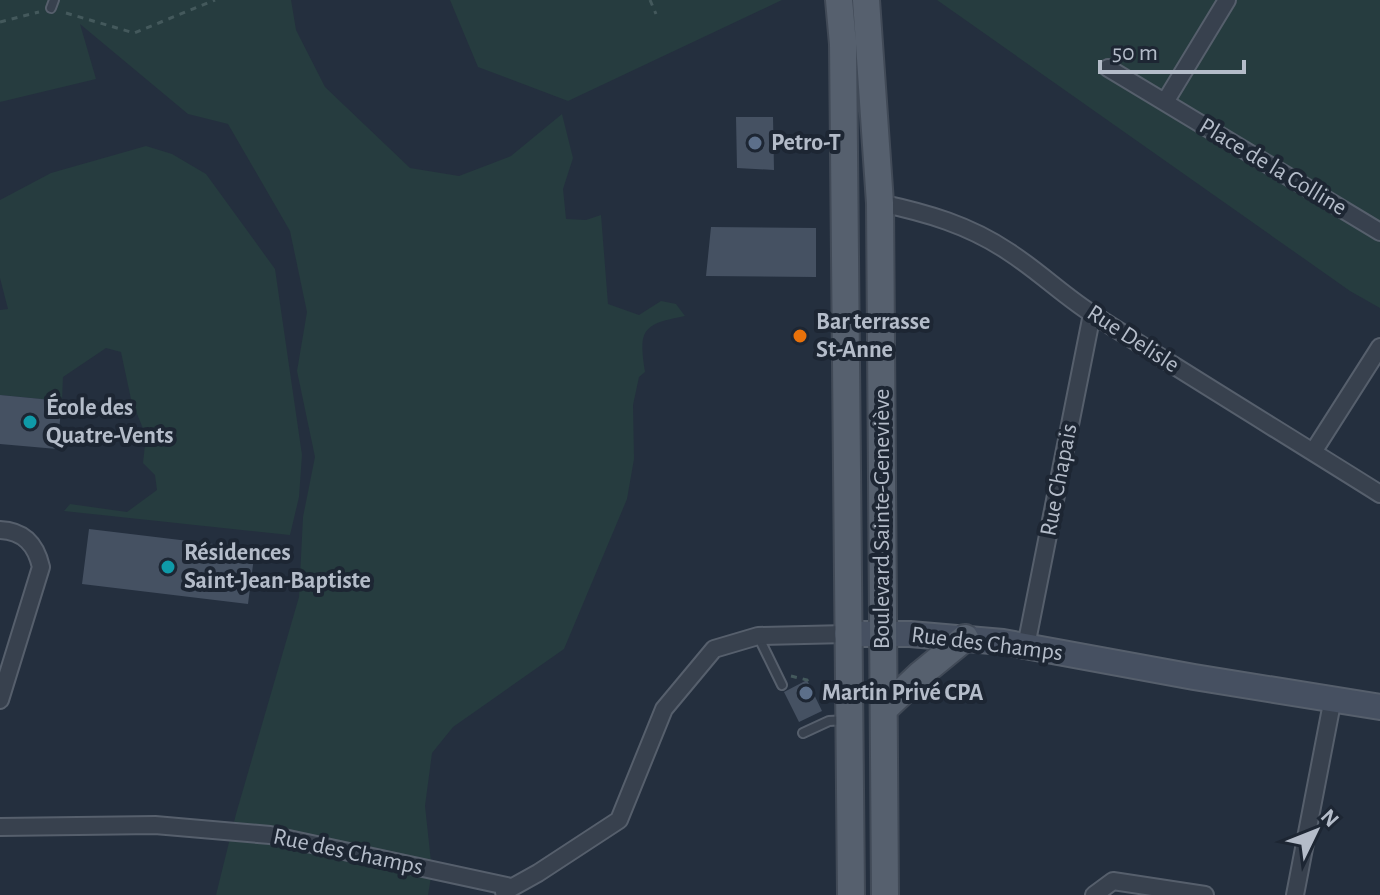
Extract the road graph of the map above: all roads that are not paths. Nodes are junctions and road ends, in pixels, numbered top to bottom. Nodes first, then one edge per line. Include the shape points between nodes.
1 (839, 0) edge
2 (866, 0) edge
3 (1227, 0) edge
4 (1108, 68) dead end
5 (1165, 102) junction
6 (880, 203) junction
7 (1380, 232) edge
8 (1092, 314) junction
9 (1380, 347) edge
10 (1313, 452) junction
11 (1380, 494) edge
12 (0, 530) edge
13 (882, 633) junction
14 (847, 634) junction
15 (758, 636) junction
16 (965, 638) junction
17 (1026, 646) junction
18 (782, 685) dead end
19 (1333, 698) junction
20 (0, 700) edge
21 (1380, 707) edge
22 (884, 709) junction
23 (848, 720) junction
24 (803, 733) dead end
25 (0, 827) edge
26 (505, 891) edge
27 (851, 895) edge
28 (885, 895) edge
29 (1094, 895) edge
30 (1205, 895) edge
31 (1295, 895) edge

1 - 14 main road, Boulevard Sainte-Geneviève
2 - 6 main road, Boulevard Sainte-Geneviève
3 - 5 street
4 - 5 street, Place de la Colline
5 - 7 street, Place de la Colline
6 - 8 street, Rue Delisle via 964,226 1011,253
6 - 13 main road, Boulevard Sainte-Geneviève
8 - 10 street, Rue Delisle
8 - 17 street, Rue Chapais
9 - 10 street
10 - 11 street, Rue Delisle
12 - 20 street via 12,530 31,542 41,567
13 - 14 street, Rue des Champs
13 - 16 street, Rue des Champs
13 - 22 main road, Boulevard Sainte-Geneviève
14 - 15 street, Rue des Champs
14 - 23 main road, Boulevard Sainte-Geneviève
15 - 18 lane
15 - 26 street, Rue des Champs via 714,649 664,709 619,820
16 - 17 street, Rue des Champs
16 - 22 main road
17 - 19 street, Rue des Champs
19 - 21 street, Rue des Champs
19 - 31 street
22 - 28 main road, Boulevard Sainte-Geneviève
23 - 24 lane via 829,721
23 - 27 main road, Boulevard Sainte-Geneviève
25 - 26 street, Rue des Champs via 155,825 270,835
29 - 30 street via 1113,881

